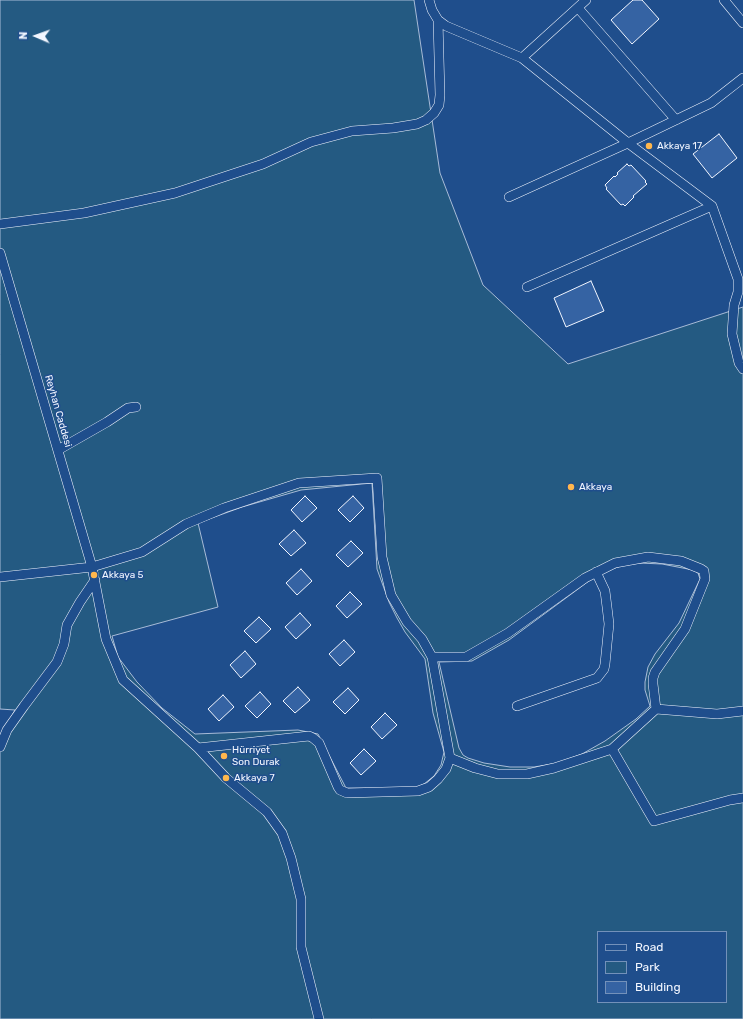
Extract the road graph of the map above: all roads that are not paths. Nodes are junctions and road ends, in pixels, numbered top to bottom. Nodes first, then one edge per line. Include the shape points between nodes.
1 (429, 0) edge
2 (586, 0) edge
3 (724, 0) edge
4 (578, 8) junction
5 (438, 20) junction
6 (743, 23) edge
7 (522, 58) junction
8 (743, 78) edge
9 (676, 120) junction
10 (628, 143) junction
11 (509, 197) dead end
12 (712, 206) junction
13 (0, 224) edge
14 (0, 253) edge
15 (527, 287) dead end
16 (743, 369) edge
17 (136, 408) dead end
18 (58, 450) junction
19 (596, 572) junction
20 (94, 574) junction
21 (0, 577) edge
22 (432, 657) junction
23 (517, 706) dead end
24 (656, 709) junction
25 (743, 711) edge
26 (0, 748) edge
27 (198, 748) junction
28 (612, 749) junction
29 (450, 758) junction
30 (743, 798) edge
31 (319, 1019) edge

1 - 5 street
2 - 4 street
3 - 6 street
4 - 7 street
4 - 9 street
5 - 7 street via 446,26
5 - 13 street via 439,105 434,114 426,120 393,128 352,131 311,142 263,164 176,193 84,213
7 - 10 street
8 - 9 street via 711,103
9 - 10 street
10 - 11 street
10 - 12 street
12 - 15 street
12 - 16 street via 738,279 732,334 739,363
14 - 18 street, Reyhan Caddesi
17 - 18 street via 128,408
18 - 20 street, Reyhan Caddesi
19 - 22 street via 508,633 466,657
19 - 23 street via 605,591 609,624 604,669 597,678
19 - 24 street via 615,563 648,557 681,561 704,571 705,579 685,629 655,672 653,678
20 - 21 street
20 - 22 street via 142,552 186,524 224,508 299,483 377,478 382,556 391,595
20 - 26 street via 68,625 57,662 7,730
20 - 27 street, Reyhan Caddesi via 106,639 124,680
22 - 29 street
24 - 25 street via 718,714
24 - 28 street
27 - 29 street via 309,736 319,743 338,787 347,793 418,791 429,787 438,779
27 - 31 street, Reyhan Caddesi via 226,778 267,812 282,833 301,899 301,947
28 - 29 street via 554,768 526,774 498,774
28 - 30 street via 654,821

